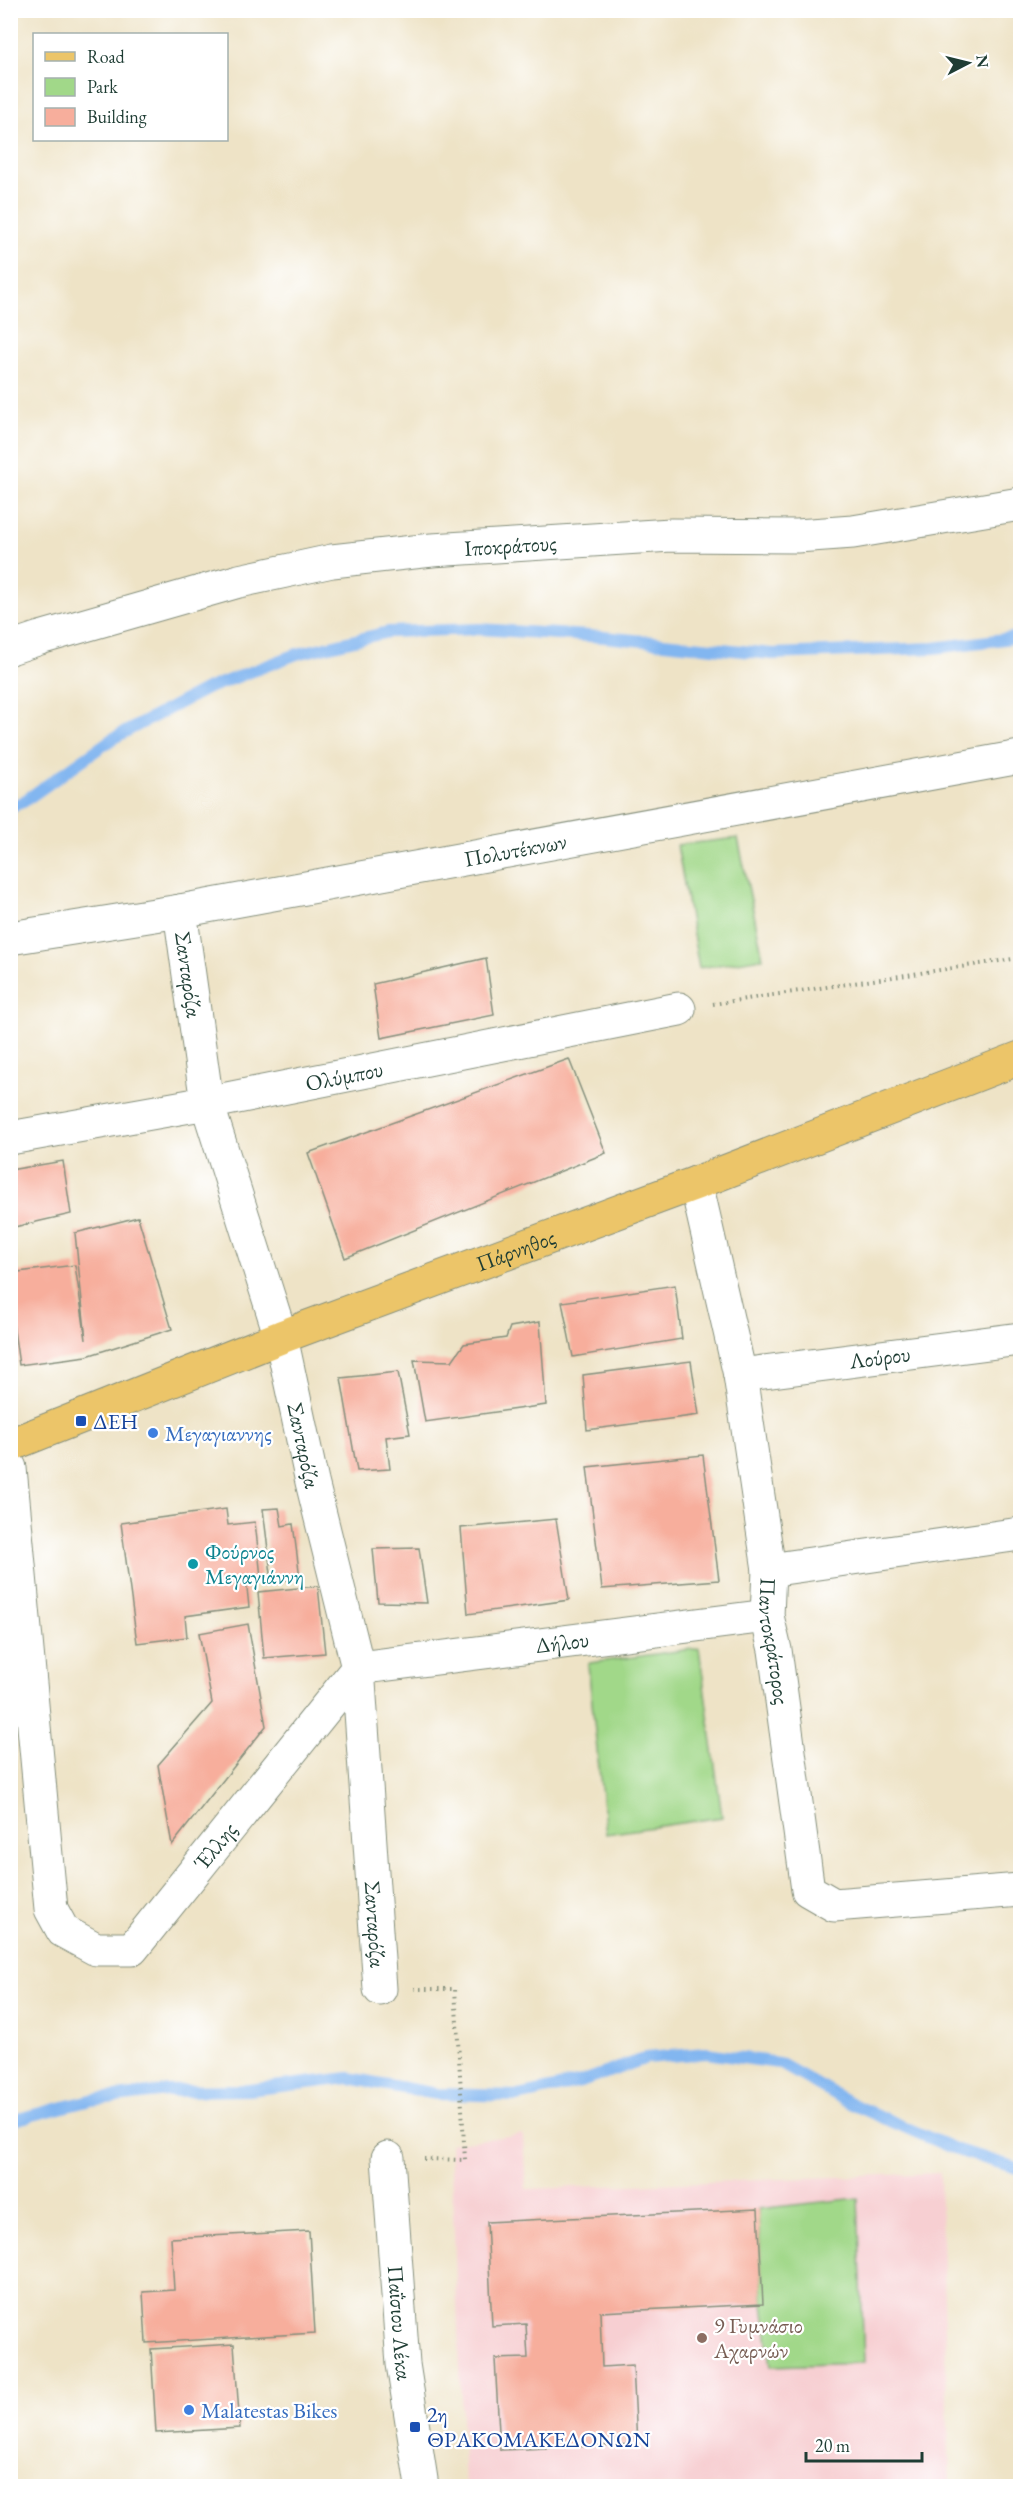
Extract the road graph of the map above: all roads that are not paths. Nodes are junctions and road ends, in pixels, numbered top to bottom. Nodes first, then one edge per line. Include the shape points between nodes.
1 (1020, 504) edge
2 (10, 648) edge
3 (1020, 757) edge
4 (180, 911) junction
5 (10, 938) edge
6 (679, 1009) road end
7 (1020, 1058) edge
8 (207, 1103) junction
9 (10, 1138) edge
10 (696, 1183) junction
11 (281, 1337) junction
12 (1020, 1339) edge
13 (740, 1375) junction
14 (10, 1445) edge
15 (10, 1468) edge
16 (1020, 1534) edge
17 (769, 1570) junction
18 (767, 1616) junction
19 (357, 1668) junction
20 (1020, 1890) edge
21 (380, 1989) road end
22 (388, 2158) road end
23 (422, 2487) edge

1 - 2 street, Ιποκράτους via 854,532 797,536 671,535 432,550 332,561 239,581
3 - 4 street, Πολυτέκνων
4 - 5 street, Πολυτέκνων
4 - 8 street, Σανταρόζα
6 - 8 street, Ολύμπου
7 - 10 main road, Πάρνηθος
8 - 9 street, Ολύμπου
8 - 11 street, Σανταρόζα
10 - 11 main road, Πάρνηθος
10 - 13 street, Παντοκράτορος
11 - 14 main road, Πάρνηθος
11 - 19 street, Σανταρόζα
12 - 13 street, Λούρου
13 - 17 street, Παντοκράτορος
15 - 19 street, Έλλης via 51,1909 63,1931 96,1948 132,1949
16 - 17 street
17 - 18 street, Παντοκράτορος
18 - 19 street, Δήλου
18 - 20 street, Παντοκράτορος via 808,1890 834,1905
19 - 21 street, Σανταρόζα
22 - 23 street, Παΐσιου Λέκα via 403,2364

